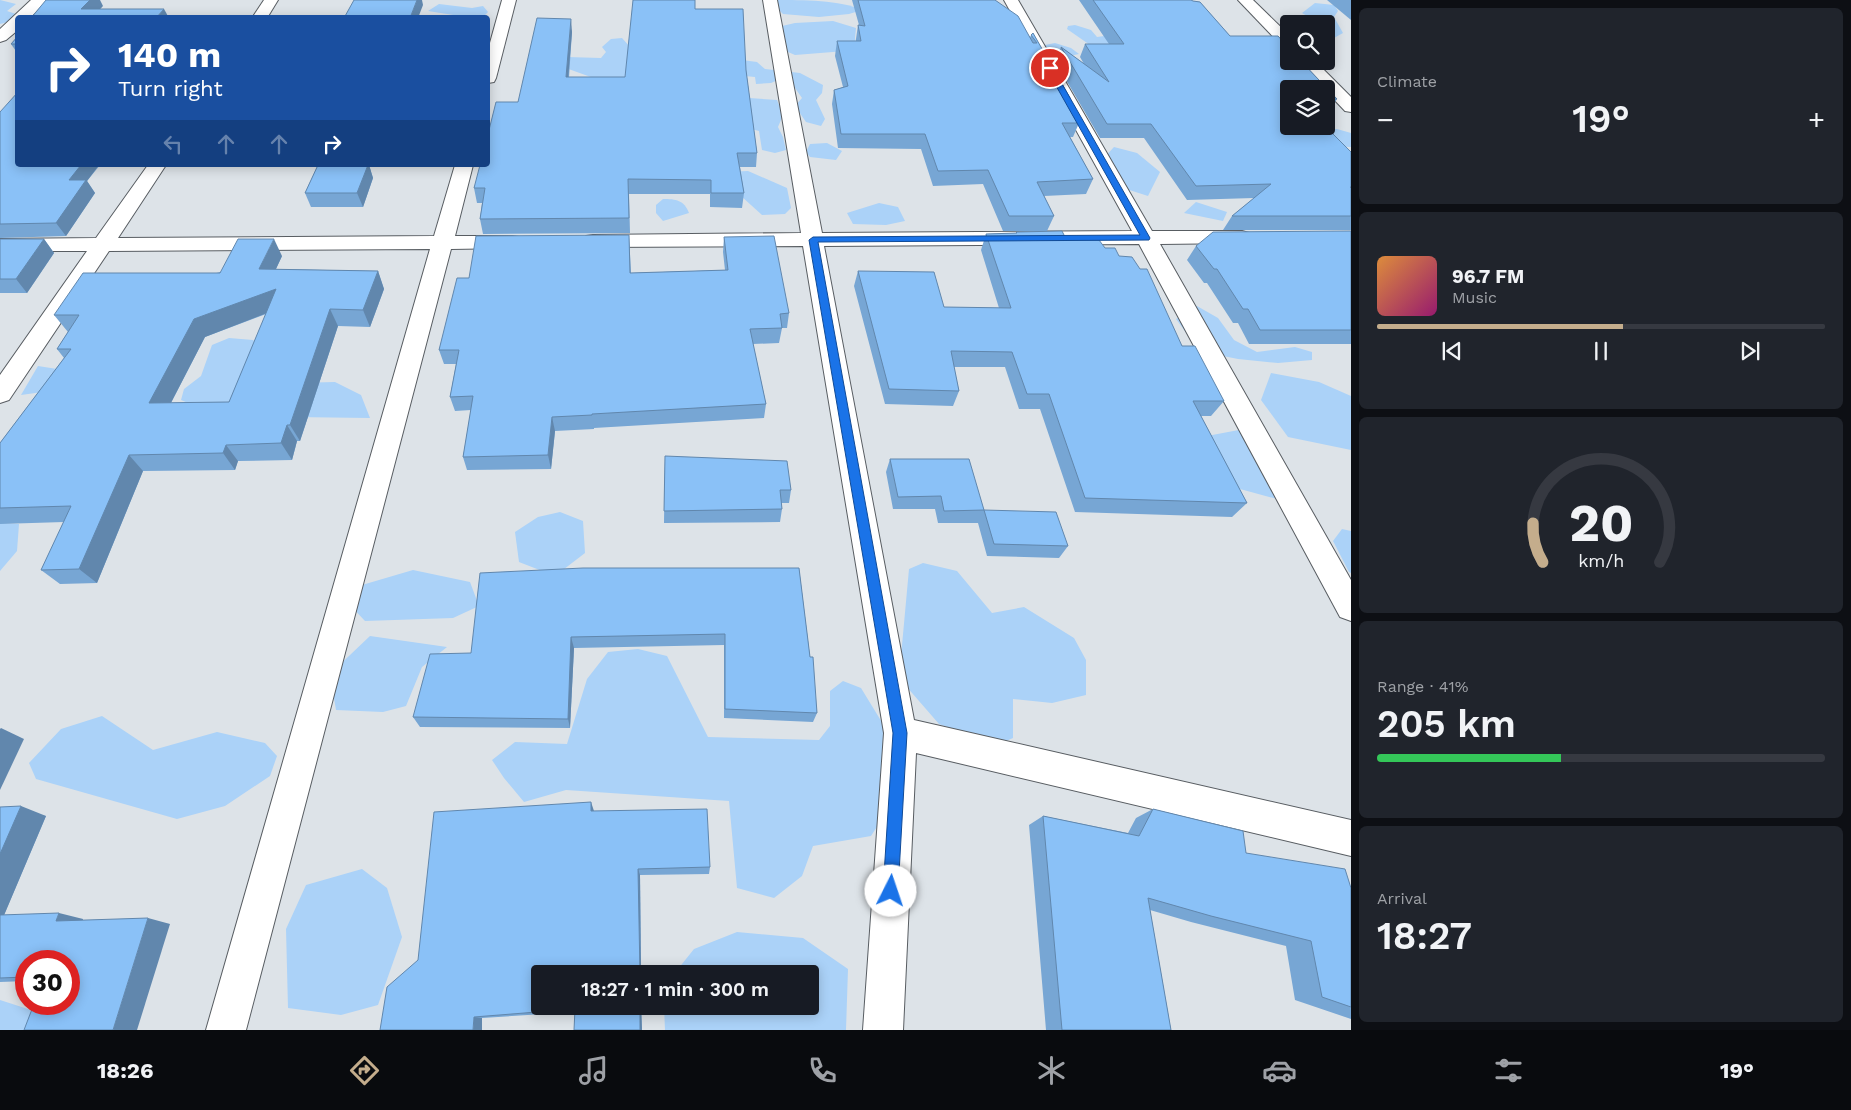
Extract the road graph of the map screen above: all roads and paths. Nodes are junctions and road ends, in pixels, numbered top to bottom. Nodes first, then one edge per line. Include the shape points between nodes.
1 (40, 0) edge
2 (271, 0) edge
3 (509, 0) edge
4 (770, 0) edge
5 (1011, 0) edge
6 (1245, 0) edge
7 (24, 15) edge
8 (261, 15) edge
9 (15, 24) edge
10 (1280, 35) edge
11 (0, 37) edge
12 (1315, 70) edge
13 (490, 71) edge
14 (1351, 107) edge
15 (157, 167) edge
16 (463, 167) edge
17 (1263, 237) edge
18 (1146, 238) junction
19 (813, 240) junction
20 (569, 241) edge
21 (443, 242) junction
22 (530, 242) edge
23 (103, 244) junction
24 (0, 245) edge
25 (0, 394) edge
26 (1351, 608) edge
27 (900, 733) junction
28 (1351, 838) edge
29 (226, 1030) edge
30 (883, 1030) edge

1 - 7 street
2 - 8 street
3 - 13 street
4 - 19 street
5 - 18 street
6 - 10 street
9 - 11 street
12 - 14 street
15 - 23 street
16 - 21 street
17 - 18 street
18 - 19 street
18 - 26 street
19 - 20 street
19 - 27 street
21 - 22 street
21 - 23 street
21 - 29 street
23 - 24 street
23 - 25 street
27 - 28 street
27 - 30 street

